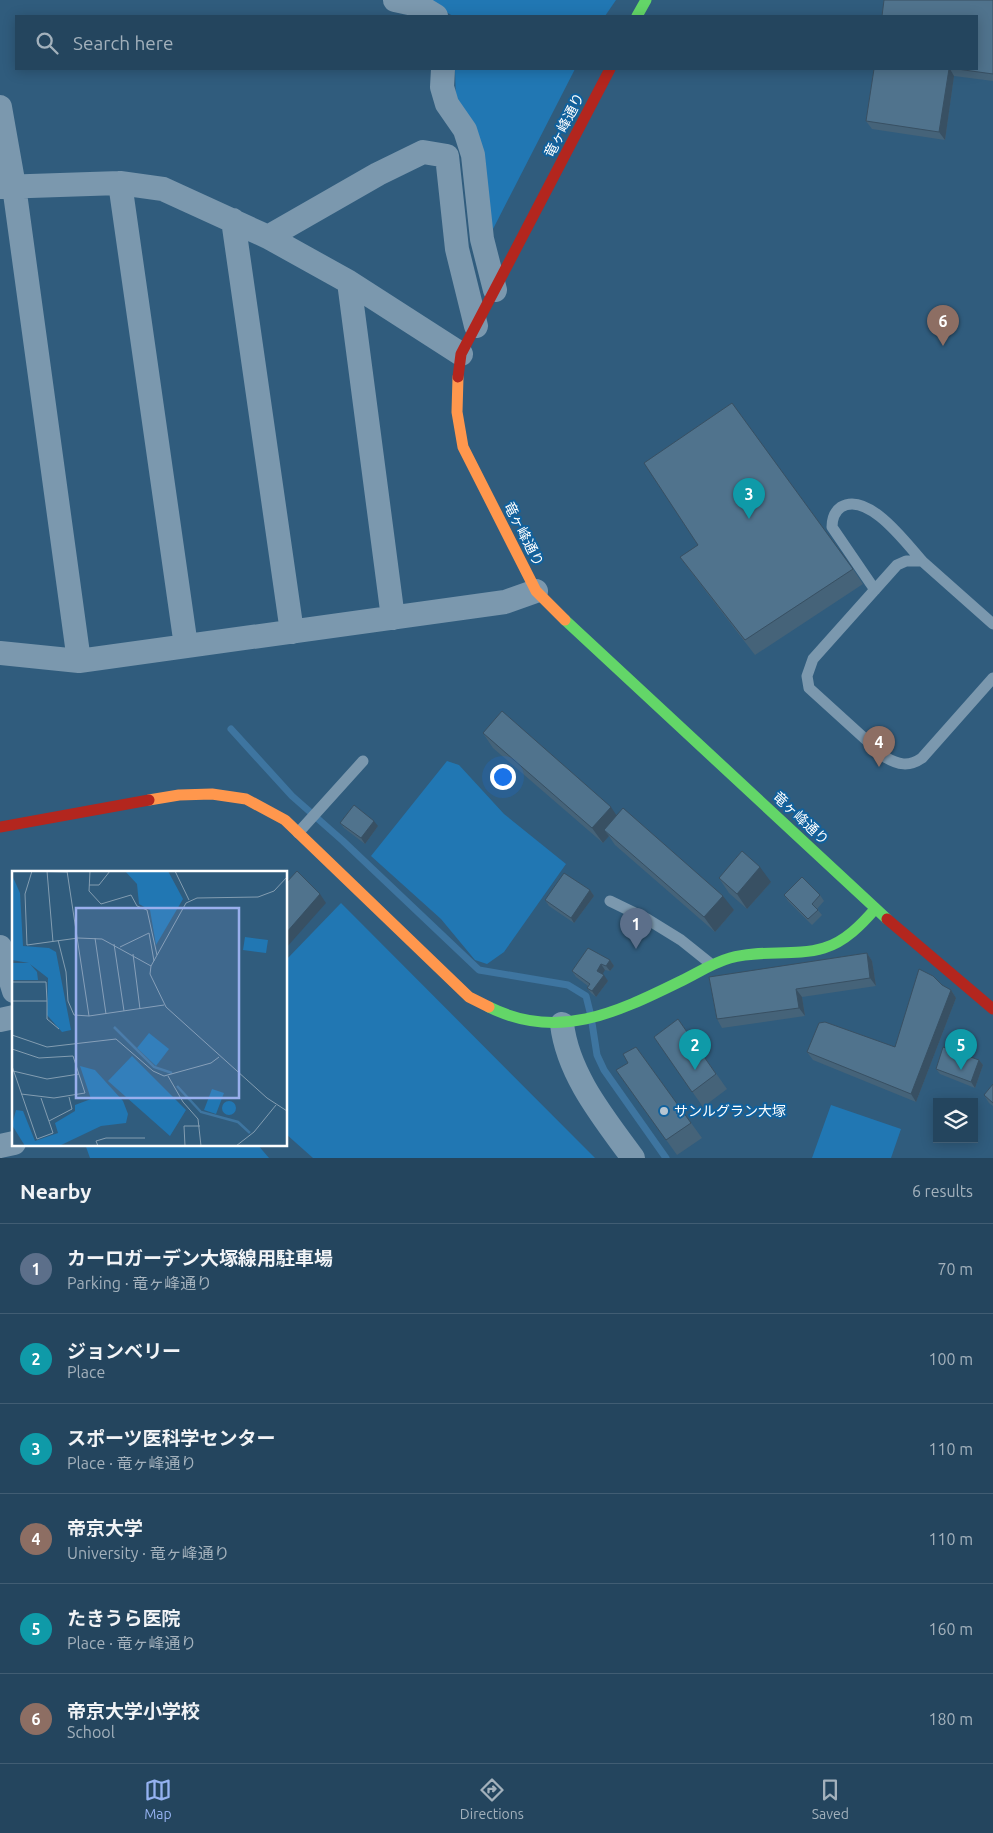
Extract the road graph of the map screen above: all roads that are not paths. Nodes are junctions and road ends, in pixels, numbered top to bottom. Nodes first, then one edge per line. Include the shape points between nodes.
1 (395, 0) edge
2 (646, 0) edge
3 (434, 15) edge
4 (638, 15) edge
5 (443, 70) edge
6 (609, 70) edge
7 (0, 108) edge
8 (120, 183) junction
9 (7, 186) edge
10 (233, 220) junction
11 (268, 237) junction
12 (349, 282) junction
13 (495, 290) junction
14 (476, 326) junction
15 (461, 354) junction
16 (922, 561) junction
17 (875, 590) junction
18 (536, 591) junction
19 (393, 618) junction
20 (993, 624) edge
21 (292, 632) junction
22 (186, 646) junction
23 (0, 653) edge
24 (79, 661) junction
25 (993, 678) edge
26 (363, 761) dead end
27 (0, 827) edge
28 (298, 833) junction
29 (610, 901) dead end
30 (875, 909) junction
31 (0, 947) edge
32 (713, 965) junction
33 (12, 985) edge
34 (993, 1009) edge
35 (570, 1023) junction
36 (633, 1158) edge

1 - 3 street via 418,5
2 - 4 street
5 - 13 street via 442,87 447,104 465,130 472,155 482,238
6 - 13 street, 竜ヶ峰通り
7 - 9 street
8 - 9 street
8 - 10 street via 163,190
8 - 22 street
9 - 24 street
10 - 11 street
10 - 21 street
11 - 12 street
11 - 14 street via 423,152 447,156 457,249
12 - 15 street
12 - 19 street
13 - 14 street, 竜ヶ峰通り
14 - 15 street, 竜ヶ峰通り
15 - 18 street, 竜ヶ峰通り via 455,401 463,447
16 - 17 lane via 906,560 897,565
16 - 17 lane via 867,506 849,504 840,508 832,527
16 - 20 lane
17 - 25 lane via 813,659 807,676 809,688 885,757 899,764 922,758
18 - 19 street via 505,602
18 - 30 street, 竜ヶ峰通り
19 - 21 street
21 - 22 street
22 - 24 street
23 - 24 street
26 - 28 lane
27 - 28 street via 156,798 212,794 246,799 285,820
28 - 35 street via 469,997 504,1015 539,1023
29 - 32 lane via 681,940
30 - 32 street via 863,924 824,948 752,954
30 - 34 street, 竜ヶ峰通り
31 - 33 street
32 - 35 street via 605,1016
35 - 36 street via 572,1061 594,1103

